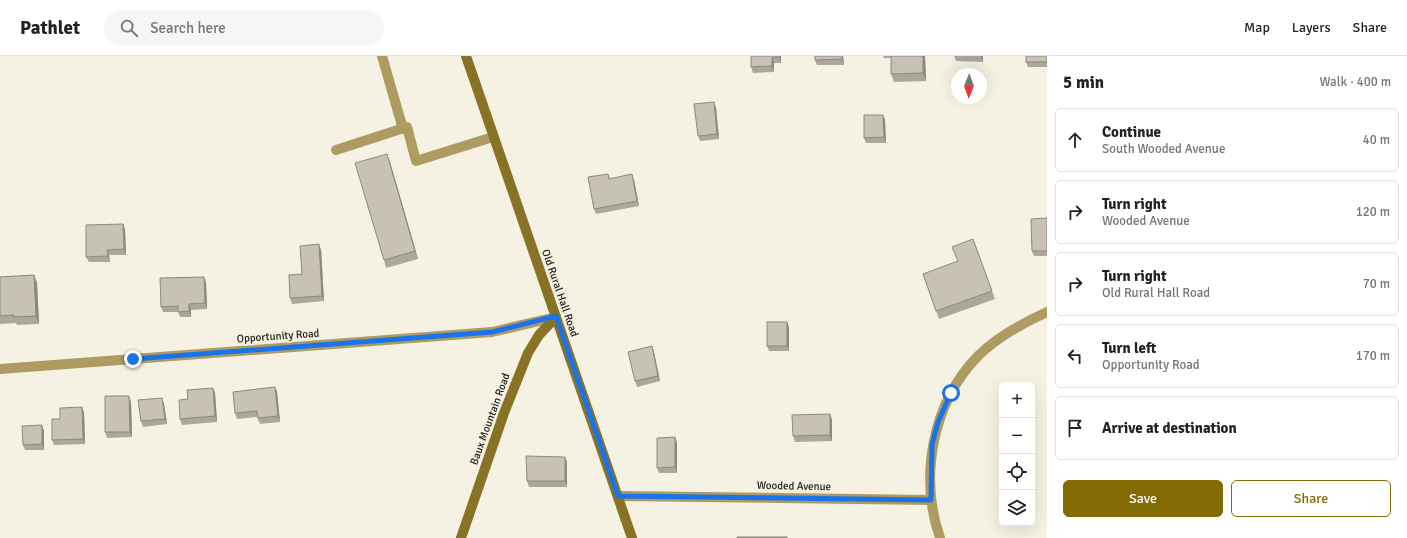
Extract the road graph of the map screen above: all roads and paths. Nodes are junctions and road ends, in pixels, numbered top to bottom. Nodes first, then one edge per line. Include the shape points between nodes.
1 (382, 56) edge
2 (466, 56) edge
3 (402, 129) junction
4 (494, 137) junction
5 (336, 150) dead end
6 (1047, 312) edge
7 (556, 316) junction
8 (0, 369) edge
9 (618, 496) junction
10 (931, 500) junction
11 (461, 538) edge
12 (632, 538) edge
13 (940, 538) edge

1 - 3 street
2 - 4 main road, Old Rural Hall Road
3 - 4 street via 407,128 416,161
3 - 5 street
4 - 7 main road, Old Rural Hall Road
6 - 10 street via 1003,336 979,355 963,373 938,422 932,445
7 - 8 street, Opportunity Road via 492,332
7 - 9 main road, Old Rural Hall Road
7 - 11 main road, Baux Mountain Road via 539,335 528,353 504,413
9 - 10 street, Wooded Avenue
9 - 12 main road, Old Rural Hall Road
10 - 13 street

